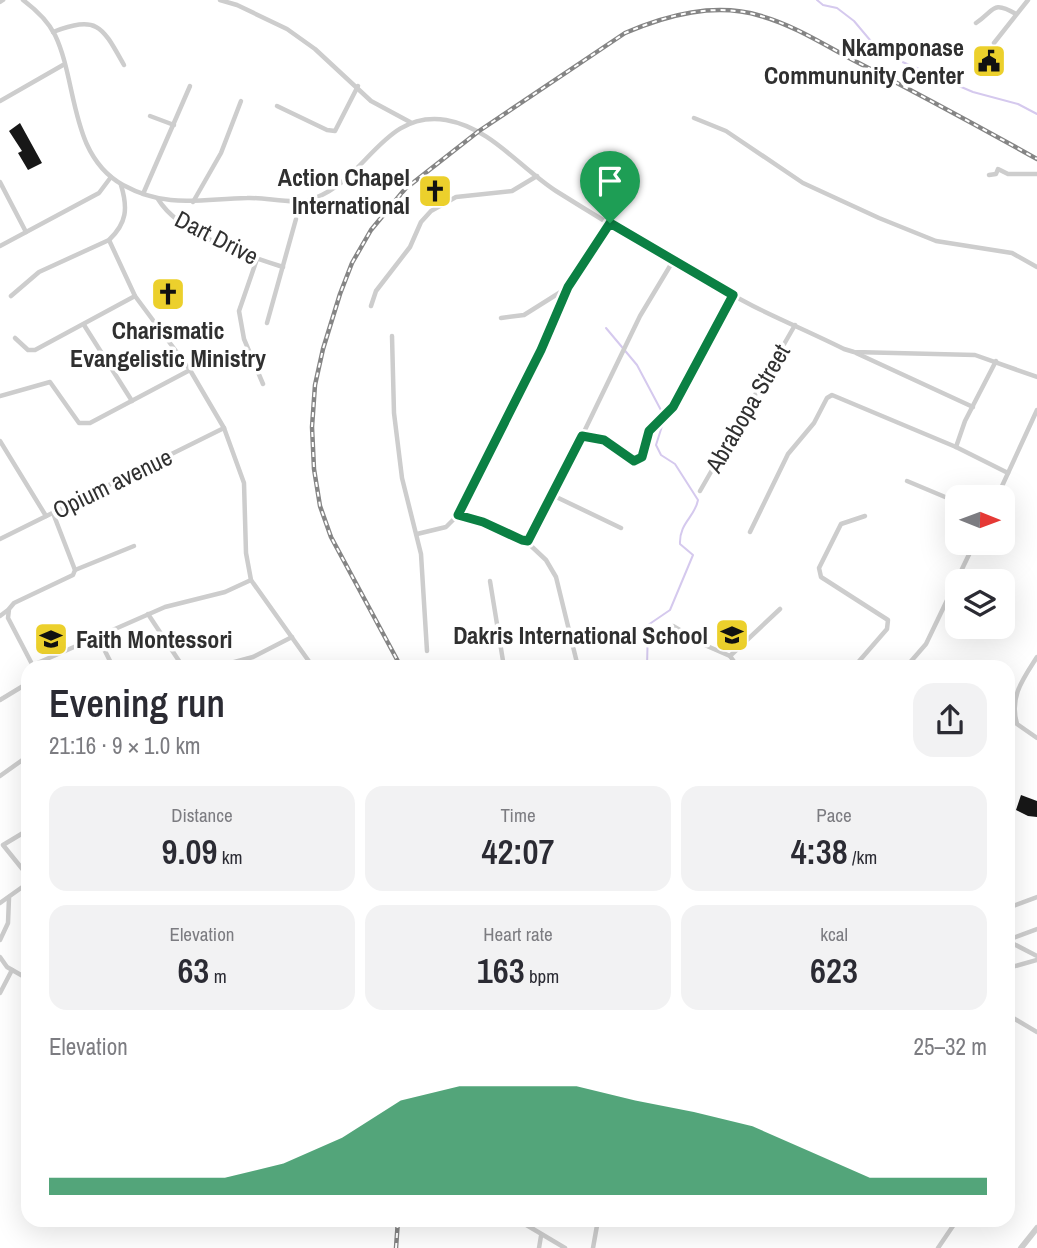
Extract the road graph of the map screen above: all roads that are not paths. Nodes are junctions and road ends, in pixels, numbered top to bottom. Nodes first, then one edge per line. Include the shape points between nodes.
1 (23, 0) edge
2 (220, 0) edge
3 (1028, 0) edge
4 (1016, 14) junction
5 (976, 23) dead end
6 (53, 32) junction
7 (994, 43) dead end
8 (63, 65) junction
9 (124, 65) dead end
10 (190, 86) dead end
11 (358, 86) junction
12 (0, 101) edge
13 (242, 101) dead end
14 (277, 106) dead end
15 (150, 116) dead end
16 (694, 118) dead end
17 (410, 122) junction
18 (174, 125) junction
19 (1037, 174) edge
20 (989, 175) dead end
21 (537, 176) junction
22 (111, 177) junction
23 (0, 182) edge
24 (121, 184) junction
25 (143, 194) junction
26 (157, 198) junction
27 (193, 203) junction
28 (296, 219) dead end
29 (610, 223) junction
30 (26, 232) junction
31 (109, 240) junction
32 (0, 246) edge
33 (257, 259) junction
34 (673, 261) junction
35 (283, 267) junction
36 (1037, 267) edge
37 (568, 287) junction
38 (733, 295) junction
39 (11, 296) dead end
40 (135, 296) junction
41 (371, 306) dead end
42 (501, 318) dead end
43 (267, 323) dead end
44 (84, 325) junction
45 (794, 325) junction
46 (391, 336) dead end
47 (15, 338) dead end
48 (854, 352) junction
49 (996, 361) junction
50 (190, 370) junction
51 (1037, 377) edge
52 (263, 384) dead end
53 (0, 396) edge
54 (132, 401) junction
55 (973, 407) junction
56 (1037, 410) edge
57 (224, 428) junction
58 (582, 436) junction
59 (0, 441) edge
60 (956, 447) junction
61 (1008, 472) junction
62 (906, 481) dead end
63 (1002, 485) edge
64 (700, 491) dead end
65 (550, 494) junction
66 (945, 497) edge
67 (53, 513) junction
68 (458, 515) junction
69 (46, 516) junction
70 (866, 516) dead end
71 (621, 528) dead end
72 (750, 532) dead end
73 (418, 534) junction
74 (0, 540) edge
75 (528, 541) junction
76 (134, 545) dead end
77 (969, 555) edge
78 (75, 570) junction
79 (251, 580) junction
80 (490, 581) dead end
81 (9, 609) junction
82 (780, 609) dead end
83 (148, 614) junction
84 (0, 616) edge
85 (673, 626) dead end
86 (98, 637) junction
87 (292, 638) junction
88 (427, 651) dead end
89 (730, 656) junction
90 (1037, 657) edge
91 (30, 660) edge
92 (46, 660) edge
93 (110, 660) edge
94 (178, 660) edge
95 (242, 660) edge
96 (308, 660) edge
97 (503, 660) edge
98 (576, 660) edge
99 (733, 660) edge
100 (860, 660) edge
101 (912, 660) edge
102 (21, 687) edge
103 (0, 700) edge
104 (1015, 700) edge
105 (1015, 710) edge
106 (1037, 738) edge
107 (21, 761) edge
108 (0, 776) edge
109 (21, 833) edge
110 (1, 843) edge
111 (21, 867) edge
112 (21, 889) edge
113 (1037, 897) edge
114 (9, 898) junction
115 (0, 904) edge
116 (1015, 905) edge
117 (1037, 929) edge
118 (1015, 938) edge
119 (0, 940) edge
120 (1015, 945) edge
121 (0, 957) edge
122 (1037, 958) edge
123 (1015, 966) edge
124 (12, 970) junction
125 (21, 975) edge
126 (0, 993) edge
127 (1015, 1018) edge
128 (1037, 1032) edge
129 (528, 1227) edge
130 (597, 1227) edge
131 (952, 1227) edge
132 (1037, 1228) edge
133 (541, 1236) junction
134 (539, 1248) edge
135 (565, 1248) edge
136 (593, 1248) edge
137 (938, 1248) edge
138 (1021, 1248) edge

1 - 6 street
2 - 11 street via 287,29
3 - 4 street
4 - 5 street via 997,6
4 - 7 street
6 - 8 street
6 - 9 street via 77,23 91,24 107,38
8 - 12 street
8 - 22 street via 78,123 94,157
10 - 18 street
11 - 14 street via 335,131
11 - 17 street via 371,101
13 - 27 street via 221,153
15 - 18 street
16 - 36 street via 726,131 803,183 879,218 936,241 1012,253
17 - 21 street via 435,119 472,127
17 - 27 street via 394,131 351,174 315,198
18 - 25 street
19 - 20 street via 1008,174 998,169
21 - 29 street
21 - 41 street via 512,191 456,197 431,211 376,291
22 - 24 street
22 - 30 street via 99,193
23 - 30 street
24 - 25 street
24 - 31 street via 126,215
25 - 26 street
26 - 27 street
26 - 33 street, Dart Drive via 174,218
28 - 35 street
29 - 34 street
29 - 37 street
30 - 32 street
31 - 39 street via 39,272
31 - 40 street
33 - 35 street, Dart Drive
33 - 52 street via 239,311 244,339
34 - 38 street
34 - 58 street via 640,316
35 - 43 street
37 - 42 street via 524,315
37 - 68 street
38 - 45 street
38 - 58 street via 673,407 649,431 642,457 634,461 604,440
40 - 44 street
40 - 50 street
44 - 47 street via 35,350 28,350
44 - 54 street
45 - 48 street
45 - 64 street, Abrabopa Street
46 - 73 street via 402,478
48 - 49 street via 967,354
48 - 55 street
49 - 51 street
49 - 55 street
50 - 54 street
50 - 57 street
53 - 54 street via 50,382 84,424
55 - 60 street
56 - 61 street
57 - 67 street, Opium avenue
57 - 79 street via 244,484
58 - 65 street
59 - 69 street
60 - 61 street
60 - 72 street via 839,396 829,396 783,464
61 - 63 street
62 - 66 street
65 - 71 street
65 - 75 street
67 - 69 street, Opium avenue
67 - 78 street
68 - 73 street via 446,527
68 - 75 street
69 - 74 street, Opium avenue
70 - 100 street via 841,524 819,568 821,577 888,620 887,629
73 - 88 street
75 - 98 street via 556,577
76 - 78 street
77 - 101 street via 926,645
78 - 81 street
79 - 83 street via 226,592
79 - 87 street
80 - 97 street
81 - 84 street
81 - 91 street via 8,618
82 - 89 street
83 - 86 street
83 - 94 street
85 - 89 street
86 - 92 street
86 - 93 street
87 - 95 street
87 - 96 street
89 - 99 street
90 - 104 street
102 - 103 street
105 - 106 street via 1017,723
107 - 108 street
109 - 110 street
110 - 111 street
112 - 114 street
113 - 116 street
114 - 115 street
114 - 119 street via 8,923
117 - 118 street
120 - 122 street
121 - 124 street
122 - 123 street
124 - 125 street
124 - 126 street
127 - 128 street
129 - 133 street
130 - 136 street
131 - 137 street
132 - 138 street
133 - 134 street
133 - 135 street

